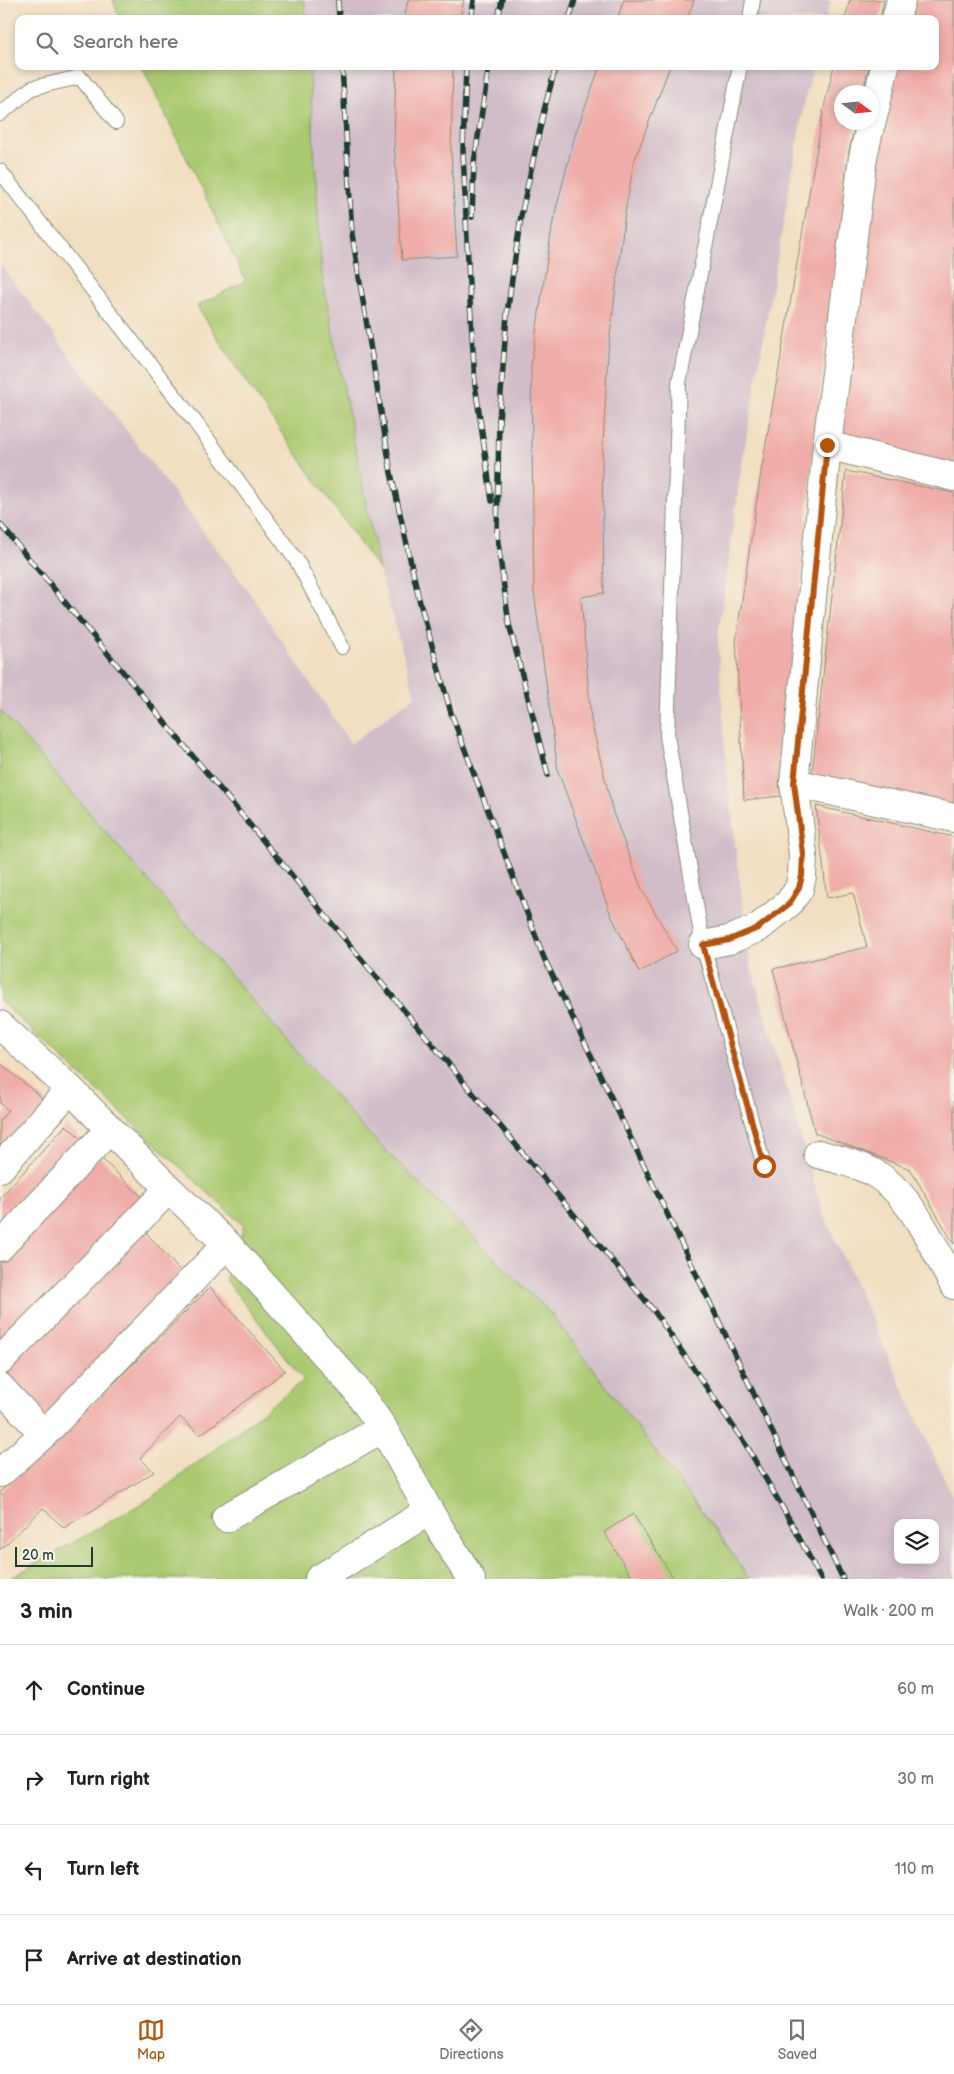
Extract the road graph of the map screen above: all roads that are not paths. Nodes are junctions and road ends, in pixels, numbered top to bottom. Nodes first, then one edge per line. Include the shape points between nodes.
1 (753, 0) edge
2 (901, 0) edge
3 (751, 15) edge
4 (897, 15) edge
5 (739, 70) edge
6 (884, 70) edge
7 (879, 90) edge
8 (0, 114) edge
9 (116, 122) dead end
10 (869, 130) edge
11 (0, 171) edge
12 (827, 445) junction
13 (954, 477) edge
14 (342, 647) dead end
15 (794, 783) junction
16 (954, 818) edge
17 (703, 945) junction
18 (0, 1025) edge
19 (70, 1089) junction
20 (110, 1129) junction
21 (818, 1154) dead end
22 (764, 1166) dead end
23 (0, 1168) edge
24 (170, 1189) junction
25 (227, 1244) junction
26 (0, 1247) edge
27 (954, 1285) edge
28 (0, 1361) edge
29 (0, 1388) edge
30 (383, 1428) junction
31 (44, 1434) junction
32 (0, 1472) edge
33 (429, 1511) junction
34 (226, 1518) dead end
35 (318, 1579) edge
36 (471, 1579) edge

1 - 3 lane
2 - 4 street
5 - 17 lane via 679,383 667,736
6 - 7 street
8 - 9 lane via 32,88 80,77
10 - 12 street via 863,157
11 - 14 lane via 195,422 297,561
12 - 13 street
12 - 15 street
15 - 16 street
15 - 17 street via 803,854 799,888 789,904 758,928 729,940
17 - 22 lane
18 - 19 street
19 - 20 street
19 - 23 street
20 - 24 street
20 - 26 street
21 - 27 street via 872,1171 897,1190
24 - 25 street
24 - 28 street
25 - 30 street via 355,1388
25 - 31 street
29 - 31 street
30 - 33 street
30 - 34 street
31 - 32 street
33 - 35 street
33 - 36 street

